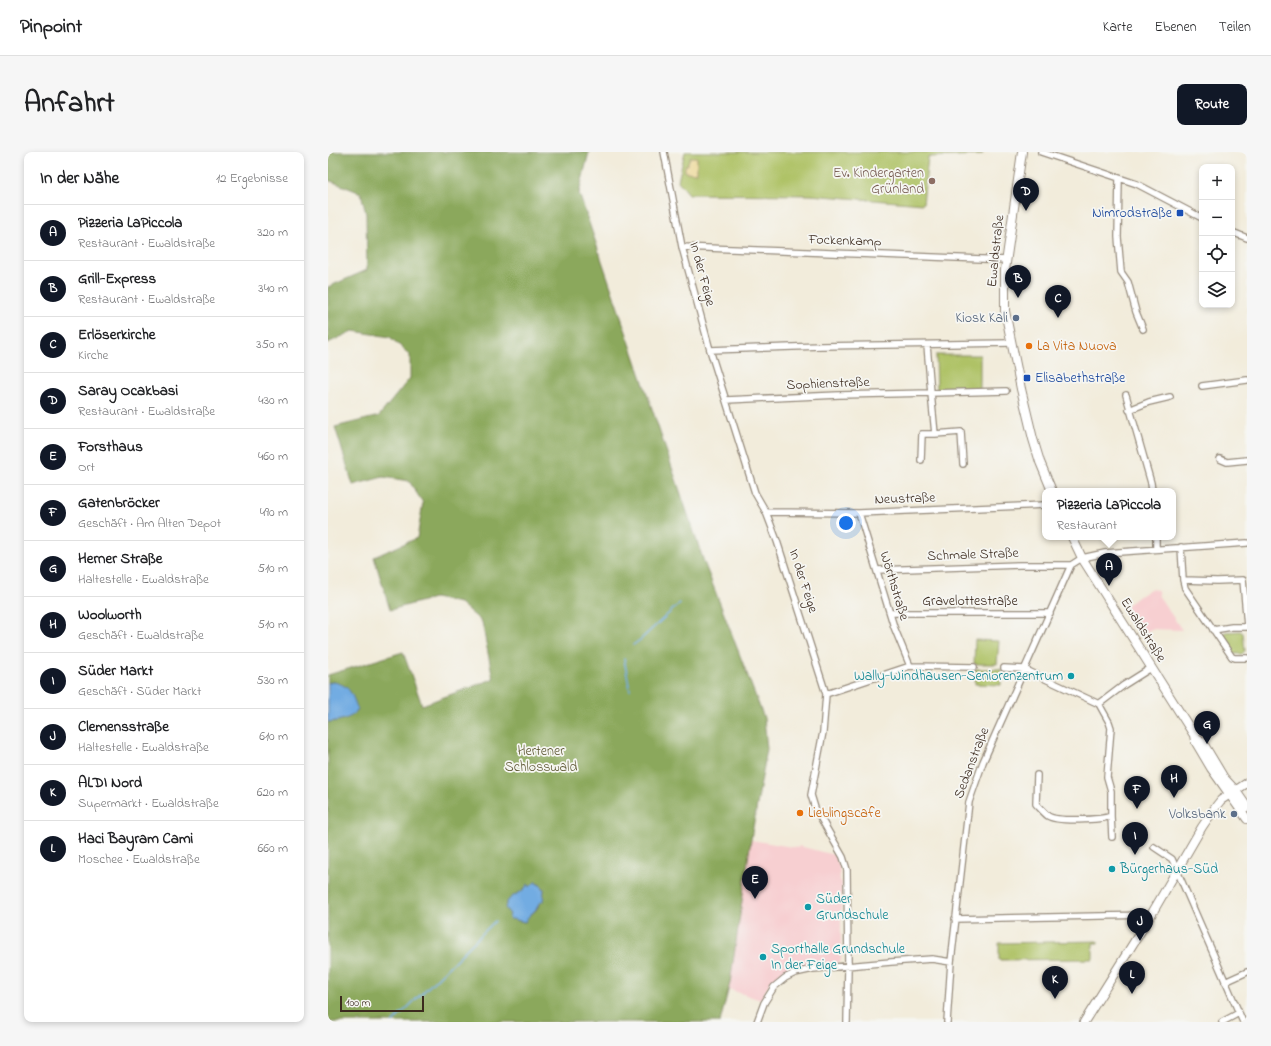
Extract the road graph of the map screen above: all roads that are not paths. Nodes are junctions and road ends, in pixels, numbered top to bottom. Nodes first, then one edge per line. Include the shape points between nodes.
1 (664, 152) edge
2 (1022, 152) edge
3 (1041, 152) edge
4 (1119, 178) junction
5 (1199, 216) edge
6 (1235, 233) edge
7 (1247, 238) edge
8 (682, 247) junction
9 (1007, 260) junction
10 (1143, 329) dead end
11 (1011, 343) junction
12 (927, 345) junction
13 (710, 350) junction
14 (1247, 380) edge
15 (1202, 386) dead end
16 (1006, 391) dead end
17 (931, 393) junction
18 (1126, 395) dead end
19 (1170, 397) dead end
20 (726, 400) junction
21 (1130, 410) junction
22 (935, 434) junction
23 (1220, 459) dead end
24 (921, 460) dead end
25 (1247, 460) edge
26 (963, 464) dead end
27 (1051, 488) edge
28 (1152, 488) edge
29 (1042, 505) edge
30 (766, 512) junction
31 (859, 513) junction
32 (1073, 540) edge
33 (1156, 540) edge
34 (1247, 543) edge
35 (1181, 547) junction
36 (1156, 549) junction
37 (1082, 558) junction
38 (1071, 565) junction
39 (877, 570) junction
40 (1183, 580) junction
41 (890, 613) junction
42 (1050, 613) junction
43 (1247, 626) edge
44 (1213, 630) junction
45 (1247, 658) edge
46 (910, 666) junction
47 (974, 667) dead end
48 (1004, 668) dead end
49 (1151, 668) junction
50 (1024, 670) junction
51 (826, 694) junction
52 (1099, 704) junction
53 (1037, 775) dead end
54 (1247, 783) edge
55 (1233, 793) junction
56 (1247, 807) edge
57 (1111, 816) junction
58 (1247, 819) edge
59 (1112, 837) dead end
60 (1154, 847) dead end
61 (1177, 872) junction
62 (1151, 915) junction
63 (955, 919) junction
64 (951, 962) junction
65 (848, 966) junction
66 (1247, 972) edge
67 (1226, 982) junction
68 (1239, 1012) junction
69 (757, 1022) edge
70 (846, 1022) edge
71 (947, 1022) edge
72 (1084, 1022) edge
73 (1222, 1022) edge
74 (1243, 1022) edge

1 - 8 street, In der Feige
2 - 9 main road, Ewaldstraße
3 - 4 street
4 - 5 street via 1147,189
4 - 10 street via 1118,237 1121,272 1128,282
6 - 7 street
8 - 9 street, Fockenkamp
8 - 13 street, In der Feige
9 - 11 main road, Ewaldstraße via 1005,311
11 - 12 street
11 - 27 main road, Ewaldstraße via 1033,439
12 - 13 street
12 - 17 street
13 - 20 street, In der Feige
14 - 15 street
16 - 17 street, Sophienstraße
17 - 20 street, Sophienstraße
17 - 22 street
18 - 21 street
19 - 21 street
20 - 30 street, In der Feige via 755,493
21 - 28 street
22 - 24 street via 922,434
22 - 26 street via 961,432
23 - 25 street via 1227,462
29 - 31 street, Neustraße
30 - 31 street, Neustraße
30 - 51 street, In der Feige
31 - 39 street, Wörthstraße
32 - 37 main road, Ewaldstraße
33 - 36 street
34 - 35 street
35 - 36 street
35 - 40 street
36 - 37 street via 1105,553
37 - 38 street
37 - 49 main road, Ewaldstraße
38 - 39 street, Schmale Straße
38 - 42 street, Sedanstraße
39 - 41 street, Wörthstraße
40 - 43 street via 1243,580
40 - 44 street via 1185,588
41 - 42 street, Gravelottestraße
41 - 46 street, Wörthstraße
42 - 50 street, Sedanstraße
43 - 44 street
44 - 45 street via 1232,657
46 - 47 street
46 - 51 street
48 - 50 street
49 - 52 street
49 - 55 main road, Ewaldstraße via 1194,735 1194,742 1210,768
50 - 52 street
50 - 63 street, Sedanstraße via 978,774 969,802
51 - 65 street, In der Feige via 823,732 811,796 846,865
52 - 57 street via 1111,728 1107,777 1111,791
53 - 57 street via 1036,804 1048,816 1066,819
54 - 55 main road
55 - 56 main road
55 - 58 main road
55 - 61 main road via 1217,805
57 - 59 street
60 - 61 street via 1172,859
61 - 62 main road
61 - 67 street
62 - 63 street
62 - 72 main road
63 - 64 street, Sedanstraße
64 - 65 street via 932,959
64 - 71 street, Sedanstraße
65 - 69 street via 804,970 785,978 767,996
65 - 70 street, In der Feige
66 - 67 street
67 - 68 street
68 - 73 street
68 - 74 street

